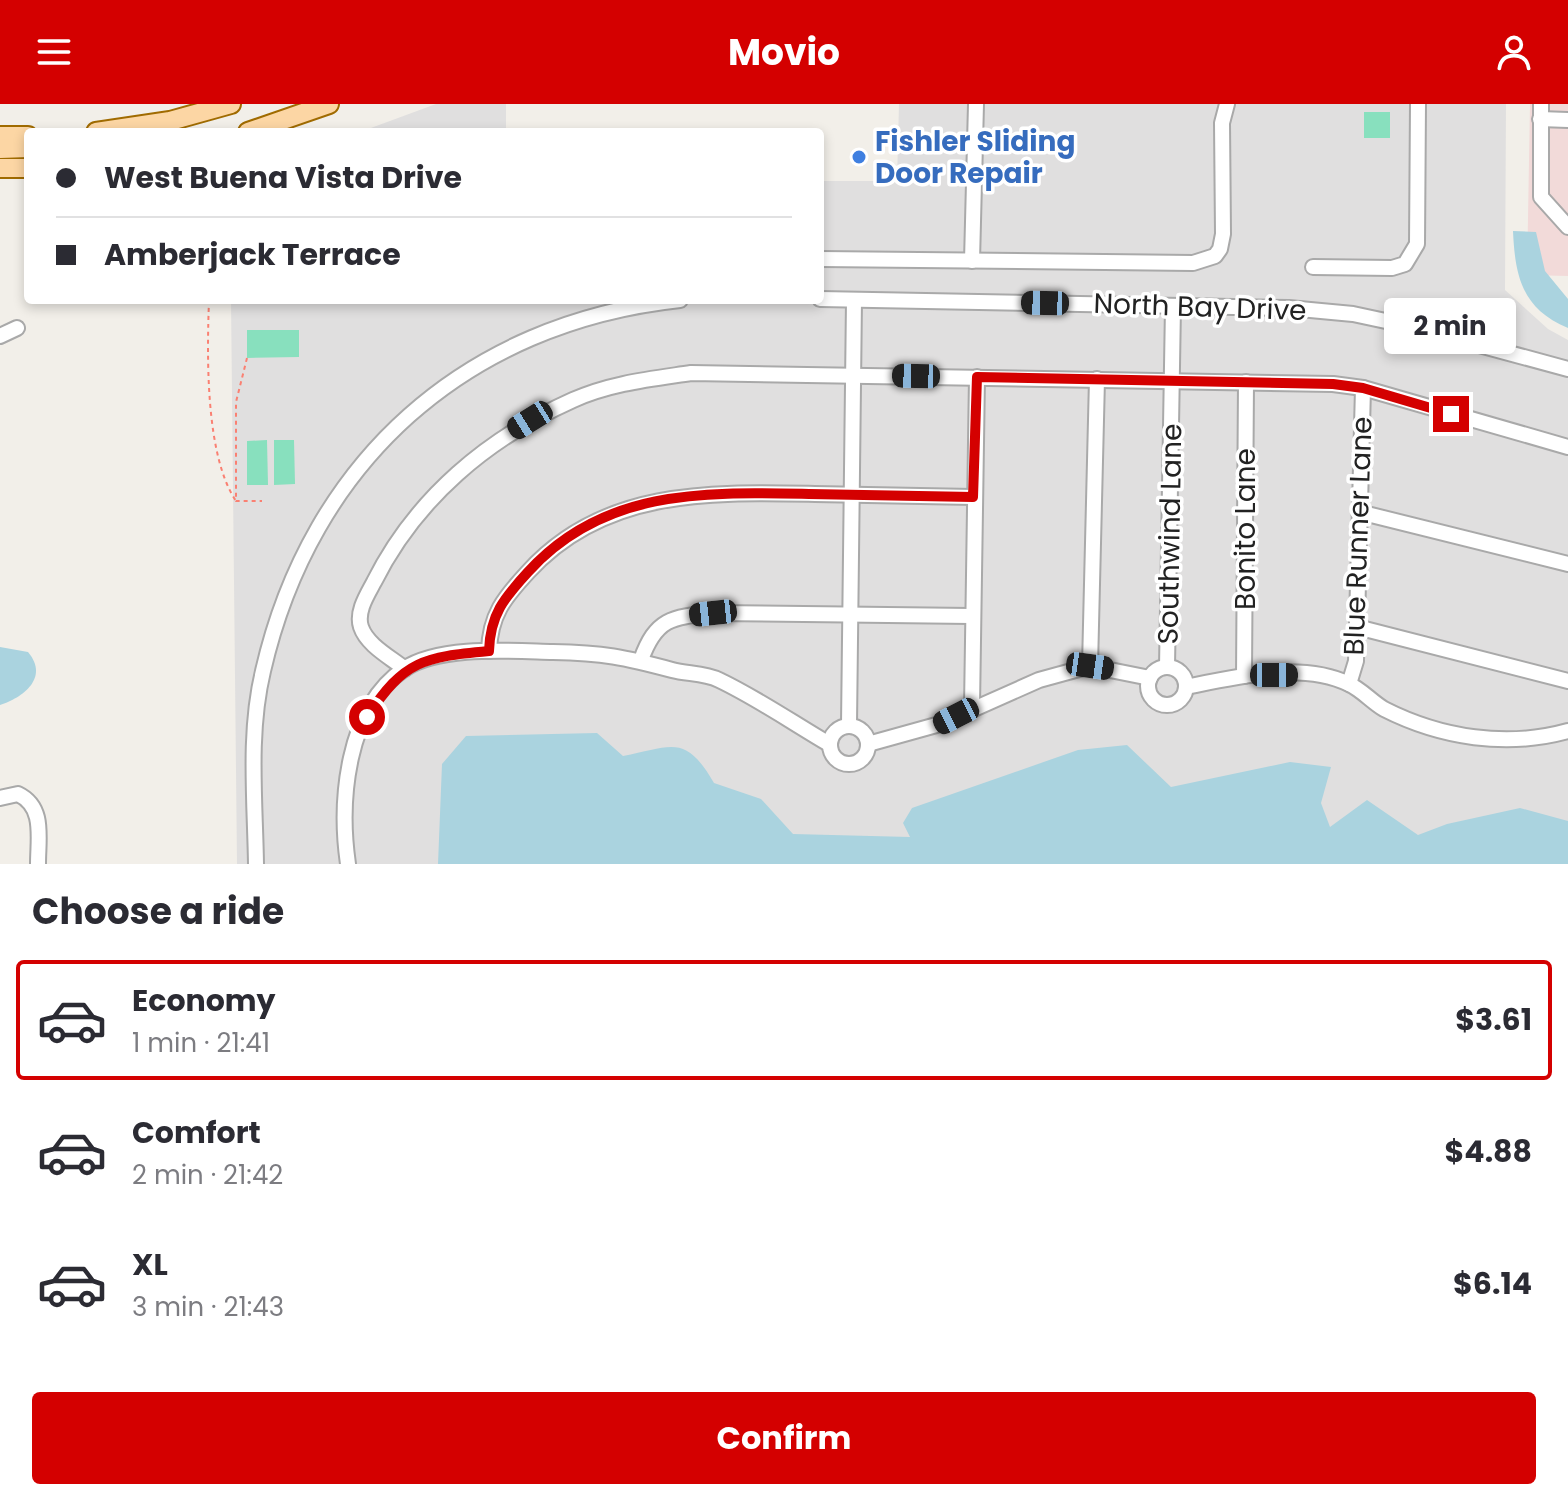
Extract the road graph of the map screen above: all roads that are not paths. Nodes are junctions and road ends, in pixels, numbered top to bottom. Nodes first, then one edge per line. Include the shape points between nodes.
1 (231, 104) edge
2 (329, 104) edge
3 (976, 104) edge
4 (1227, 104) edge
5 (1418, 104) edge
6 (1540, 112) edge
7 (1568, 120) edge
8 (133, 128) edge
9 (260, 128) edge
10 (0, 136) edge
11 (24, 136) edge
12 (24, 148) edge
13 (0, 149) edge
14 (0, 168) edge
15 (24, 168) edge
16 (1562, 210) edge
17 (1568, 227) edge
18 (824, 259) edge
19 (972, 261) junction
20 (1313, 267) dead end
21 (824, 299) edge
22 (854, 300) junction
23 (645, 304) edge
24 (1173, 306) junction
25 (17, 328) dead end
26 (0, 336) edge
27 (1526, 357) junction
28 (1568, 360) edge
29 (1568, 369) edge
30 (854, 376) junction
31 (977, 377) junction
32 (1097, 379) junction
33 (1173, 381) junction
34 (1246, 382) junction
35 (1363, 388) junction
36 (1568, 447) edge
37 (853, 495) junction
38 (973, 497) junction
39 (1359, 512) junction
40 (1568, 564) edge
41 (850, 615) junction
42 (971, 616) junction
43 (1357, 627) junction
44 (489, 651) junction
45 (641, 660) junction
46 (1090, 666) junction
47 (1167, 667) junction
48 (405, 669) junction
49 (1244, 676) junction
50 (1150, 678) junction
51 (1568, 681) edge
52 (1349, 684) junction
53 (1186, 687) junction
54 (972, 707) junction
55 (849, 725) junction
56 (1568, 731) edge
57 (829, 744) junction
58 (868, 744) junction
59 (0, 798) edge
60 (38, 864) edge
61 (256, 864) edge
62 (348, 864) edge

1 - 8 main road
2 - 9 main road
3 - 19 street
4 - 19 street via 1222,123 1223,234 1215,256 1193,263
5 - 20 street via 1417,244 1412,257 1392,268
6 - 7 street
6 - 16 street via 1541,197
10 - 11 main road
12 - 13 main road
14 - 15 main road
16 - 17 street
18 - 19 street
21 - 22 street, North Bay Drive
22 - 24 street, North Bay Drive
22 - 30 street
23 - 61 street via 573,321 508,347 458,377 368,453 336,496 308,543 280,608 262,673 254,734
24 - 27 street, North Bay Drive via 1353,314
24 - 33 street, Southwind Lane
25 - 26 street
27 - 28 street, North Bay Drive
27 - 29 street, North Bay Drive
30 - 31 street
30 - 37 street
30 - 48 street via 691,373 623,382 576,398 492,444 416,517 361,609 360,625 367,639
31 - 32 street
31 - 38 street
32 - 33 street
32 - 46 street
33 - 34 street
33 - 47 street, Southwind Lane
34 - 35 street
34 - 49 street, Bonito Lane
35 - 36 street
35 - 39 street, Blue Runner Lane
37 - 38 street
37 - 41 street
37 - 44 street via 713,492 658,499 609,514 537,562 509,593 490,625
38 - 42 street
39 - 40 street
39 - 43 street, Blue Runner Lane
41 - 42 street
41 - 45 street via 685,616 666,621 650,635
41 - 55 street
42 - 54 street
43 - 51 street
43 - 52 street, Blue Runner Lane
44 - 45 street via 610,653
44 - 48 street
45 - 57 street via 717,679
46 - 50 street
46 - 54 street
47 - 50 street
47 - 53 street via 1178,671
48 - 62 street via 367,717 354,746 342,810
49 - 52 street via 1309,675
49 - 53 street
50 - 53 street via 1148,690 1159,704 1177,702
52 - 56 street via 1423,727 1463,736 1542,739
54 - 58 street via 940,724
55 - 57 street via 838,729
55 - 58 street via 865,733
57 - 58 street via 833,755 848,764 860,760
59 - 60 street via 18,794 37,811

